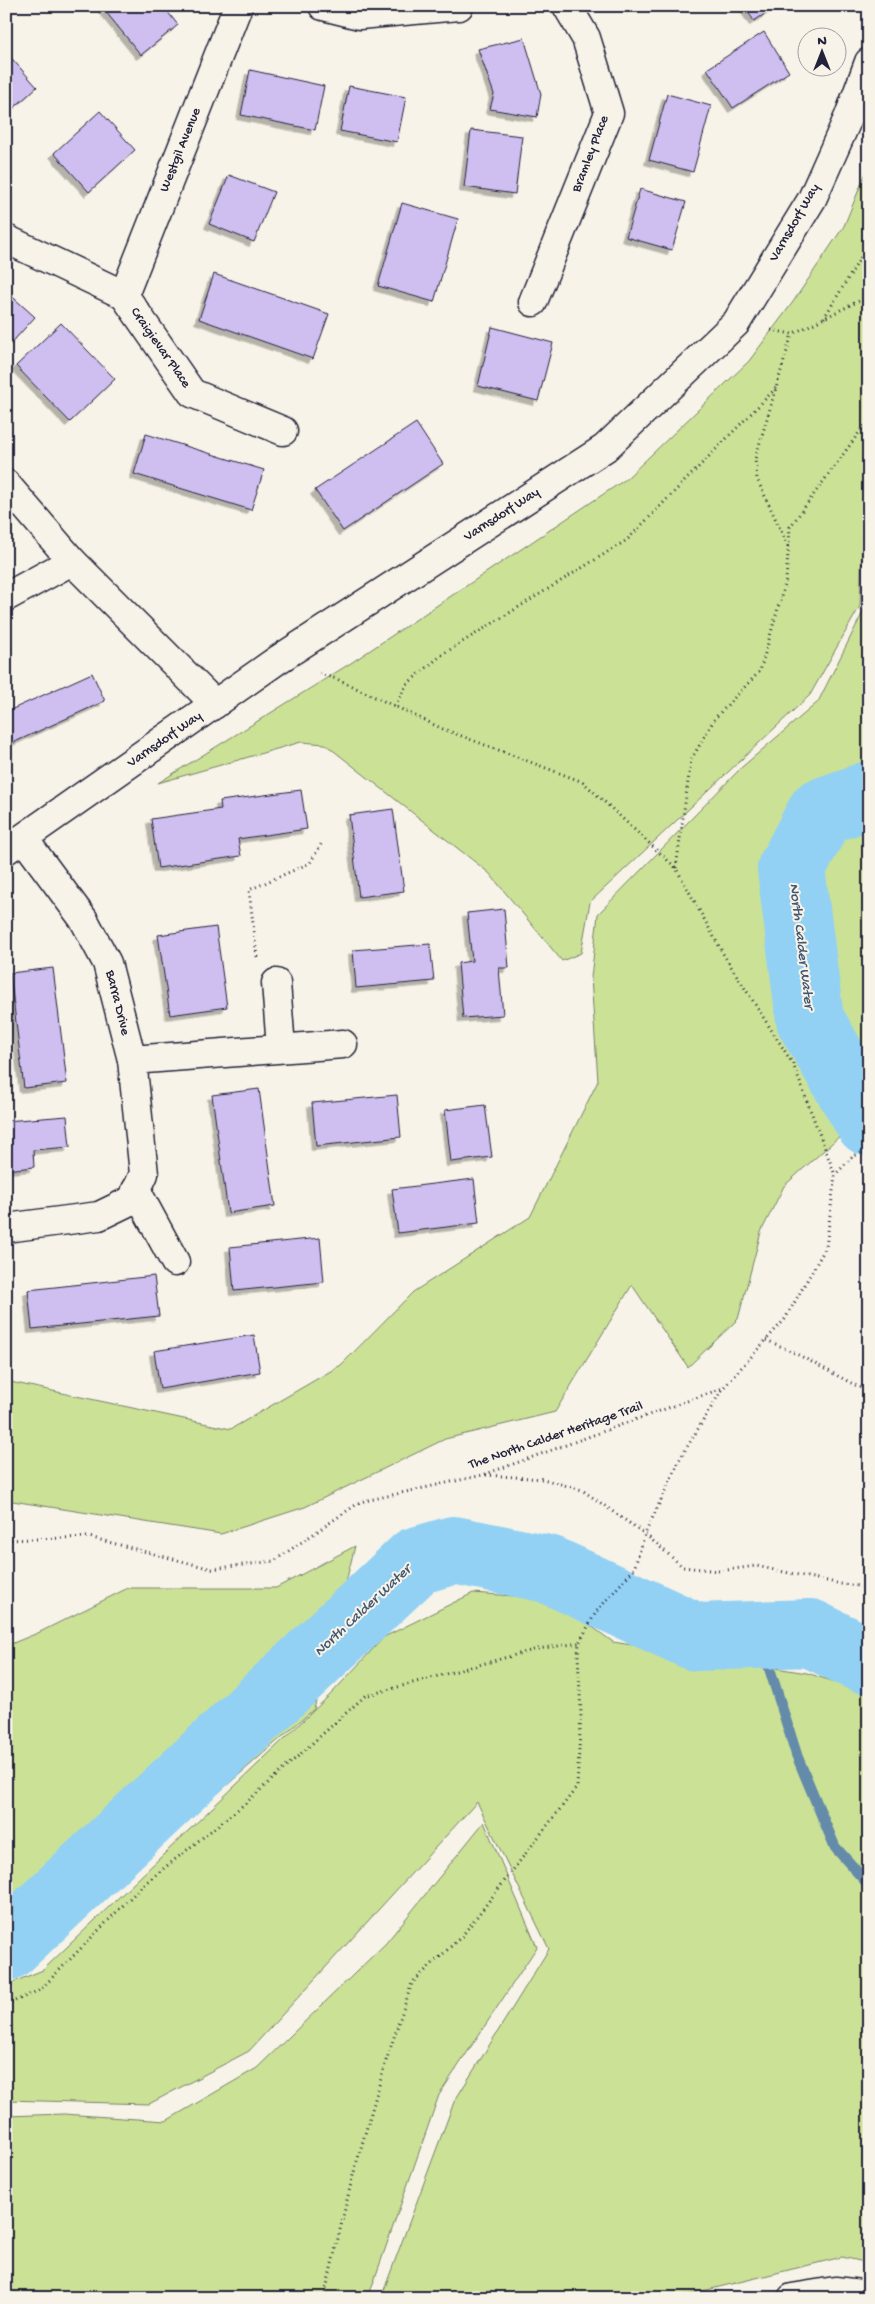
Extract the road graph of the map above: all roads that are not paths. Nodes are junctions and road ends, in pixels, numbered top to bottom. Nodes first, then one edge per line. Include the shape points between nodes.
1 (238, 6) edge
2 (323, 6) edge
3 (459, 6) edge
4 (567, 6) edge
5 (869, 62) edge
6 (6, 240) edge
7 (124, 295) junction
8 (533, 302) dead end
9 (283, 431) dead end
10 (6, 484) edge
11 (72, 561) junction
12 (6, 597) edge
13 (215, 704) junction
14 (15, 844) edge
15 (276, 983) road end
16 (343, 1044) dead end
17 (281, 1048) junction
18 (132, 1060) junction
19 (136, 1190) junction
20 (6, 1228) edge
21 (174, 1262) dead end
22 (869, 2295) edge
23 (792, 2298) edge

1 - 7 street, Westgil Avenue
2 - 3 street via 359,15
4 - 8 street, Bramley Place via 586,38 609,113
5 - 13 street, Varnsdorf Way via 812,199 736,323 605,448
6 - 7 street
7 - 9 street, Craigievar Place via 192,393
10 - 11 street
11 - 12 street
11 - 13 street
13 - 14 street, Varnsdorf Way
14 - 18 street, Barra Drive via 84,920 107,963
15 - 17 street
16 - 17 street
17 - 18 street
18 - 19 street, Barra Drive via 144,1174
19 - 20 street, Barra Drive via 132,1200 98,1216
19 - 21 street
22 - 23 street via 835,2291

